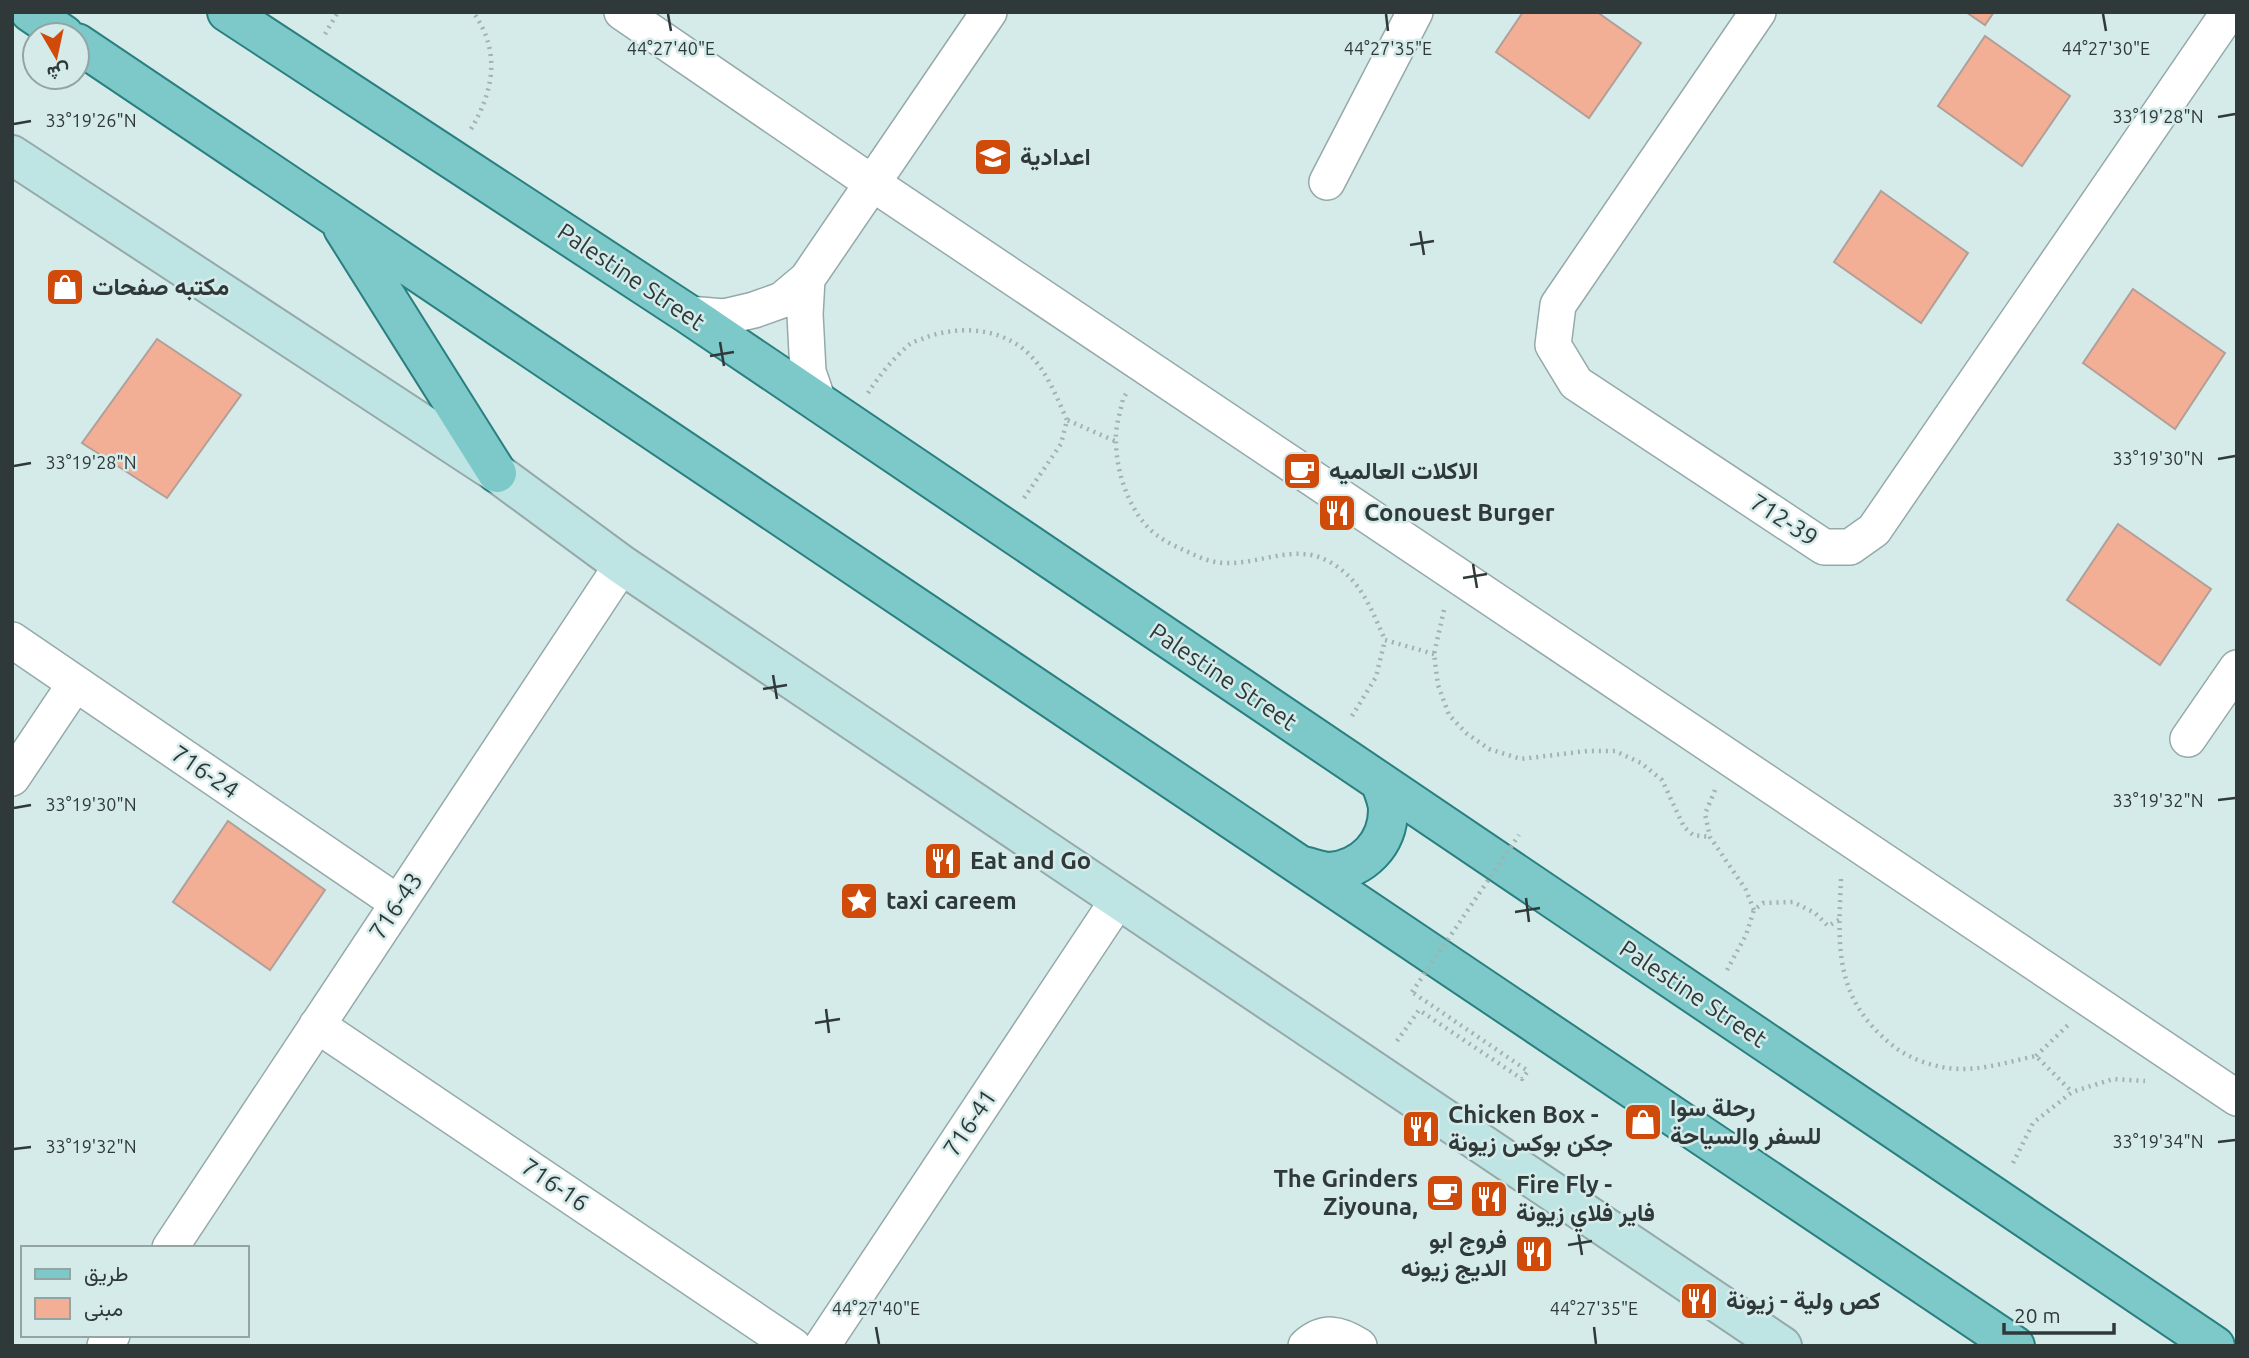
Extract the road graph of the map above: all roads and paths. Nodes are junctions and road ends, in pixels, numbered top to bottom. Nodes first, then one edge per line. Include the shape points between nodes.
1 (227, 12) edge
2 (473, 12) edge
3 (622, 12) edge
4 (989, 12) edge
5 (1415, 12) edge
6 (1758, 12) edge
7 (2229, 12) edge
8 (91, 52) edge
9 (12, 155) edge
10 (452, 159) junction
11 (1327, 182) dead end
12 (872, 183) junction
13 (334, 215) junction
14 (807, 279) junction
15 (688, 314) junction
16 (1144, 365) junction
17 (834, 414) junction
18 (1067, 420) junction
19 (1115, 441) junction
20 (496, 473) junction
21 (1004, 529) junction
22 (622, 565) junction
23 (1464, 580) junction
24 (12, 640) edge
25 (1385, 640) junction
26 (1434, 654) junction
27 (2237, 668) edge
28 (75, 684) junction
29 (2188, 739) dead end
30 (1332, 750) junction
31 (1737, 762) junction
32 (12, 778) edge
33 (1381, 784) junction
34 (1519, 835) dead end
35 (1710, 837) junction
36 (1303, 866) junction
37 (1841, 879) dead end
38 (1118, 900) junction
39 (398, 903) junction
40 (1754, 911) junction
41 (1839, 920) junction
42 (1709, 1004) junction
43 (1419, 1010) dead end
44 (317, 1025) junction
45 (2154, 1082) dead end
46 (2072, 1092) junction
47 (2237, 1098) edge
48 (1995, 1198) junction
49 (171, 1246) edge
50 (793, 1346) edge
51 (822, 1346) edge
52 (1306, 1346) edge
53 (1359, 1346) edge
54 (1782, 1346) edge
55 (2015, 1346) edge
56 (2215, 1346) edge

1 - 10 main road, Palestine Street
2 - 10 path via 487,40 491,77 480,114
3 - 12 street
4 - 12 street
5 - 11 street
6 - 7 street, 712-39 via 1558,305 1553,345 1576,383 1824,547 1850,547 1874,530
8 - 13 main road
9 - 20 street
10 - 15 main road, Palestine Street
12 - 14 street
12 - 16 street
13 - 20 main road
13 - 36 main road
14 - 15 street via 782,300 754,310 724,317
14 - 17 street via 808,372
15 - 17 main road, Palestine Street
16 - 19 path via 1123,399
16 - 23 street
17 - 18 path via 911,343 963,329 989,332 1030,355
17 - 21 main road, Palestine Street
18 - 19 path
18 - 21 path via 1061,444
19 - 25 path via 1129,498 1157,536 1207,561 1249,562 1282,554 1325,559 1359,586
20 - 22 street
21 - 30 main road, Palestine Street
22 - 38 street
22 - 39 street, 716-43
23 - 26 path via 1443,612
23 - 31 street
24 - 28 street, 716-24
25 - 26 path
25 - 30 path via 1376,677
26 - 35 path via 1438,685 1449,715 1489,749 1521,759 1615,751 1662,780 1684,827 1693,835
27 - 29 street
28 - 32 street
28 - 39 street, 716-24
30 - 33 main road, Palestine Street
31 - 35 path via 1713,792 1705,814
31 - 47 street
33 - 36 main road via 1388,808 1386,832 1373,853 1352,868 1327,872
33 - 42 main road, Palestine Street
34 - 43 path, bridge via 1412,992 1528,1070 1522,1079
35 - 40 path via 1746,890
36 - 55 main road
37 - 41 path
38 - 51 street, 716-41
38 - 54 street
39 - 44 street, 716-43
40 - 41 path via 1763,903 1793,902 1828,926
40 - 42 path
41 - 46 path via 1846,984 1859,1012 1903,1054 1959,1069 1995,1067 2036,1056
42 - 48 main road, Palestine Street
44 - 49 street, 716-43
44 - 50 street, 716-16
45 - 46 path via 2113,1079
46 - 48 path via 2034,1123
48 - 56 main road, Palestine Street
52 - 53 street via 1324,1335 1345,1336

